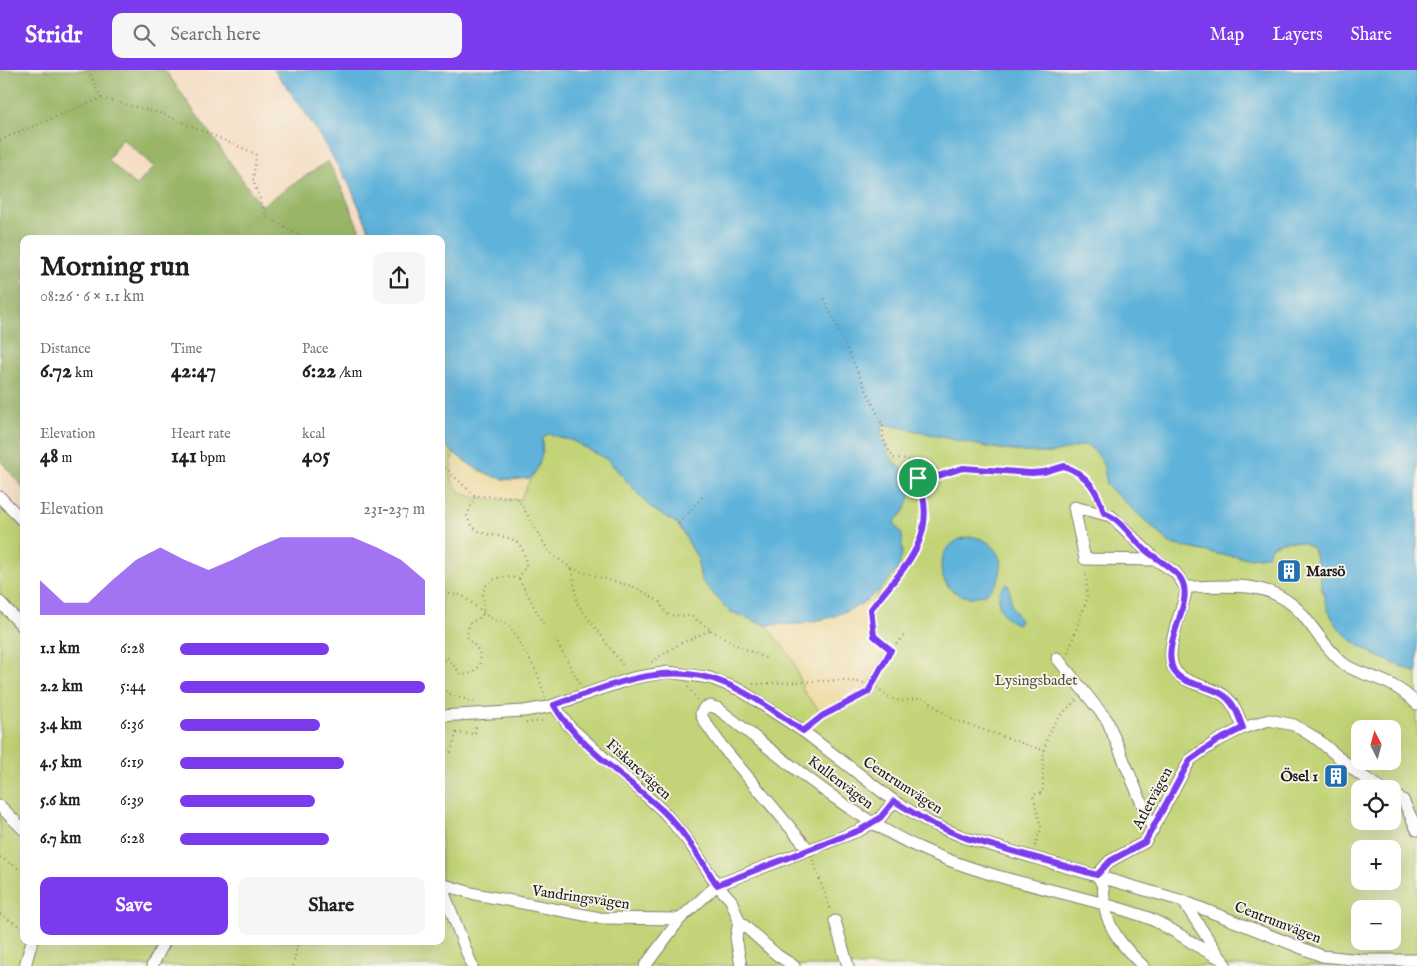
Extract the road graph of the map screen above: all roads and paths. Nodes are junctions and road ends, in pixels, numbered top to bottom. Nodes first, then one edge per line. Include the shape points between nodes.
1 (88, 70) edge
2 (101, 98) junction
3 (0, 140) edge
4 (299, 235) edge
5 (824, 299) dead end
6 (445, 468) edge
7 (918, 478) junction
8 (704, 495) dead end
9 (475, 496) junction
10 (0, 497) edge
11 (1104, 513) junction
12 (20, 518) edge
13 (678, 524) dead end
14 (1085, 558) junction
15 (1156, 560) junction
16 (572, 569) junction
17 (519, 578) junction
18 (1185, 587) junction
19 (449, 594) dead end
20 (0, 602) edge
21 (484, 610) junction
22 (20, 624) edge
23 (545, 627) dead end
24 (711, 630) junction
25 (906, 633) dead end
26 (555, 639) dead end
27 (891, 650) junction
28 (1057, 658) dead end
29 (768, 659) dead end
30 (445, 660) edge
31 (641, 668) dead end
32 (1063, 668) junction
33 (633, 678) junction
34 (748, 684) dead end
35 (873, 684) junction
36 (582, 688) dead end
37 (445, 692) edge
38 (1085, 694) junction
39 (538, 700) dead end
40 (481, 702) dead end
41 (1417, 704) edge
42 (557, 710) junction
43 (445, 718) edge
44 (522, 724) dead end
45 (484, 726) dead end
46 (1243, 728) junction
47 (803, 731) junction
48 (445, 750) edge
49 (1045, 751) junction
50 (1369, 780) edge
51 (1401, 798) edge
52 (894, 801) junction
53 (1401, 802) edge
54 (1417, 804) edge
55 (0, 806) edge
56 (871, 824) junction
57 (20, 826) edge
58 (1153, 830) junction
59 (1417, 830) edge
60 (809, 850) junction
61 (0, 857) edge
62 (1032, 857) junction
63 (20, 870) edge
64 (1097, 875) junction
65 (445, 885) edge
66 (717, 885) junction
67 (445, 895) edge
68 (1183, 901) junction
69 (1105, 905) junction
70 (0, 914) edge
71 (680, 919) junction
72 (739, 921) junction
73 (835, 921) joint
74 (20, 926) edge
75 (31, 945) edge
76 (163, 945) edge
77 (297, 945) edge
78 (1417, 960) edge
79 (1224, 963) edge
80 (25, 966) edge
81 (152, 966) edge
82 (293, 966) edge
83 (472, 966) edge
84 (645, 966) edge
85 (741, 966) edge
86 (794, 966) edge
87 (848, 966) edge
88 (1144, 966) edge

1 - 2 path
2 - 3 path
2 - 4 path via 163,114 256,154 253,181 267,217
5 - 7 path via 882,424 883,438 893,458 908,459
6 - 9 path
7 - 11 path via 963,468 1031,473 1064,466 1075,470 1092,484
7 - 27 path via 926,508 920,545 871,609 874,636
8 - 13 path
9 - 16 path via 517,497 549,552
9 - 17 path via 467,516 470,524 488,536 510,536 514,539 525,557 526,566
10 - 12 street
11 - 14 street via 1074,507
11 - 15 street via 1118,521
14 - 15 street
14 - 32 path via 1086,599
15 - 18 street via 1175,572
16 - 24 path via 637,588 660,602 669,615 691,616
16 - 33 path via 576,603
17 - 21 path via 494,578 483,593
17 - 23 path
18 - 41 street via 1257,586 1272,591 1288,600 1344,663 1357,672 1389,683
18 - 46 street via 1170,656 1174,671 1187,681 1228,698
19 - 21 path via 462,595
20 - 22 street
21 - 30 path via 482,616 470,623 468,632 468,638 480,655 478,670 464,675 448,657
21 - 39 path via 490,618 509,625 514,632 542,683 546,698
24 - 29 path
24 - 31 path via 679,644
25 - 27 path
26 - 36 path
27 - 35 path
28 - 32 street
32 - 38 street
33 - 42 street, Centrumvägen
33 - 47 street, Centrumvägen via 668,672 710,678 740,690
34 - 35 path via 843,680
35 - 47 path via 868,692 822,716
35 - 49 path via 890,698 901,701 924,698 952,719
37 - 40 path
38 - 49 path via 1054,723 1047,736
38 - 58 street via 1107,720
42 - 43 street, Centrumvägen
42 - 44 path via 553,719
42 - 66 street, Fiskarevägen via 624,778 664,812
45 - 48 path via 475,726 475,734 456,733 451,752
46 - 50 street, Atletvägen via 1269,720 1294,725
46 - 58 street, Atletvägen via 1190,760
47 - 52 street, Centrumvägen
49 - 62 path via 1044,792 1033,794 1041,827
51 - 54 street
52 - 56 street
52 - 62 street, Centrumvägen via 953,833
53 - 59 street
55 - 57 street
56 - 60 street
56 - 60 street, Kullenvägen via 717,708 704,708 703,719 721,744
56 - 69 street, Kullenvägen via 961,865
58 - 64 street, Atletvägen via 1145,842 1110,861
60 - 66 street
60 - 73 path
61 - 63 path
62 - 64 street, Centrumvägen
64 - 68 street, Centrumvägen
64 - 69 street via 1105,886
65 - 71 street, Vandringsvägen via 600,918
66 - 71 street
66 - 72 street, Fiskarevägen via 731,900
67 - 83 street
68 - 78 street, Centrumvägen via 1322,956
68 - 79 street
69 - 79 street, Kullenvägen via 1158,922
69 - 88 street via 1108,921 1116,935
70 - 74 path
71 - 84 street
72 - 85 street, Fiskarevägen via 736,938
72 - 86 street
73 - 87 street
75 - 80 street
76 - 81 street
77 - 82 path

